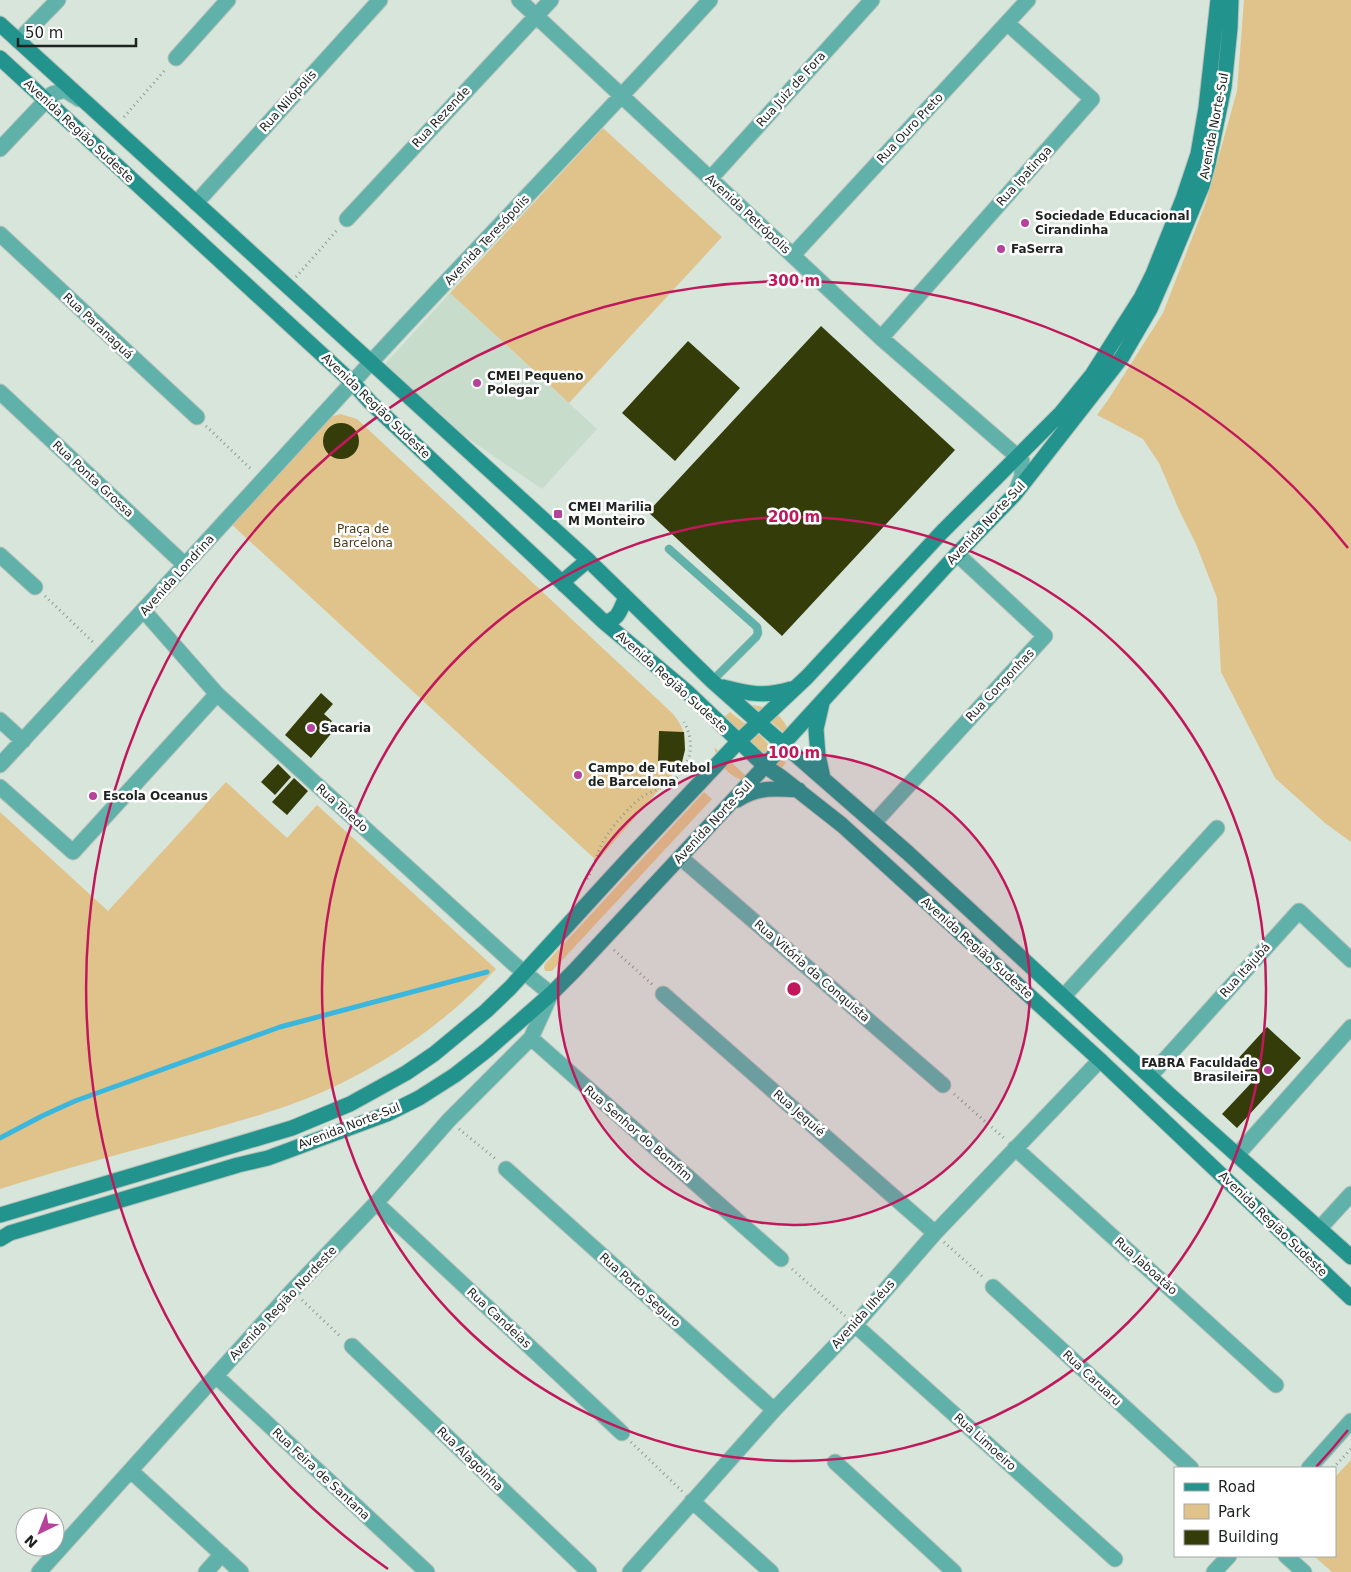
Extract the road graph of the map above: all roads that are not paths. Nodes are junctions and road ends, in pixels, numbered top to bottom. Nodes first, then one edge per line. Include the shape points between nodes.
1 (58, 0) edge
2 (228, 0) edge
3 (380, 0) edge
4 (519, 0) edge
5 (551, 0) edge
6 (710, 0) edge
7 (872, 0) edge
8 (1028, 0) edge
9 (1218, 0) edge
10 (1231, 0) edge
11 (536, 16) junction
12 (1007, 23) junction
13 (0, 24) edge
14 (18, 41) junction
15 (0, 58) edge
16 (176, 58) road end
17 (622, 96) junction
18 (46, 101) junction
19 (84, 102) junction
20 (0, 149) edge
21 (710, 178) junction
22 (196, 203) junction
23 (347, 219) road end
24 (0, 234) edge
25 (793, 256) junction
26 (881, 338) junction
27 (371, 363) junction
28 (354, 384) junction
29 (0, 392) edge
30 (197, 417) road end
31 (1018, 457) junction
32 (1015, 494) junction
33 (669, 549) dead end
34 (0, 554) edge
35 (957, 554) junction
36 (588, 560) junction
37 (185, 565) junction
38 (564, 586) junction
39 (35, 587) road end
40 (626, 598) junction
41 (144, 611) junction
42 (604, 622) junction
43 (716, 684) junction
44 (795, 688) junction
45 (217, 694) junction
46 (823, 702) junction
47 (713, 718) junction
48 (0, 720) edge
49 (759, 723) junction
50 (23, 741) junction
51 (738, 742) junction
52 (783, 744) junction
53 (0, 765) edge
54 (765, 766) junction
55 (707, 776) junction
56 (823, 778) junction
57 (0, 786) edge
58 (799, 790) junction
59 (731, 803) junction
60 (874, 822) junction
61 (1217, 828) dead end
62 (680, 857) junction
63 (1347, 957) edge
64 (524, 973) junction
65 (551, 994) junction
66 (664, 994) road end
67 (1064, 996) junction
68 (1351, 1027) edge
69 (531, 1038) junction
70 (1100, 1060) junction
71 (1150, 1075) junction
72 (943, 1085) road end
73 (1015, 1148) junction
74 (1237, 1155) junction
75 (506, 1169) road end
76 (1351, 1194) edge
77 (376, 1203) junction
78 (0, 1215) edge
79 (1320, 1228) junction
80 (934, 1233) junction
81 (0, 1239) edge
82 (1351, 1257) edge
83 (781, 1259) road end
84 (993, 1287) road end
85 (1351, 1298) edge
86 (855, 1325) junction
87 (352, 1346) road end
88 (216, 1376) junction
89 (1276, 1385) dead end
90 (774, 1410) junction
91 (1351, 1421) edge
92 (622, 1433) road end
93 (836, 1462) dead end
94 (1190, 1467) edge
95 (1309, 1467) edge
96 (131, 1471) junction
97 (692, 1501) junction
98 (222, 1554) junction
99 (1228, 1557) edge
100 (1287, 1557) edge
101 (1115, 1559) dead end
102 (39, 1572) edge
103 (206, 1572) edge
104 (240, 1572) edge
105 (426, 1572) edge
106 (589, 1572) edge
107 (630, 1572) edge
108 (771, 1572) edge
109 (954, 1572) edge
110 (1214, 1572) edge
111 (1304, 1572) edge

1 - 14 street
2 - 16 street
3 - 22 street, Rua Nilópolis
4 - 11 street, Avenida Petrópolis
5 - 11 street, Rua Rezende
6 - 17 street, Avenida Teresópolis
7 - 21 street, Rua Juiz de Fora
8 - 12 street, Rua Ouro Preto
9 - 31 main road, Avenida Norte-Sul via 1198,154 1153,274 1092,375
10 - 32 main road, Avenida Norte-Sul via 1224,87 1208,164 1168,268 1150,309 1122,357
11 - 17 street, Avenida Petrópolis
11 - 23 street, Rua Rezende
12 - 25 street, Rua Ouro Preto
12 - 26 street, Rua Ipatinga via 1092,99
13 - 14 main road, Avenida Região Sudeste
14 - 19 main road, Avenida Região Sudeste
15 - 18 main road, Avenida Região Sudeste
17 - 21 street, Avenida Petrópolis
17 - 27 street, Avenida Teresópolis
18 - 19 street via 52,94 64,90
18 - 20 street
18 - 28 main road, Avenida Região Sudeste
19 - 22 main road, Avenida Região Sudeste
21 - 25 street, Avenida Petrópolis
22 - 27 main road, Avenida Região Sudeste
24 - 30 street, Rua Paranaguá
25 - 26 street, Avenida Petrópolis
26 - 31 street, Avenida Petrópolis
27 - 28 street, Avenida Teresópolis
27 - 36 main road, Avenida Região Sudeste
28 - 37 street, Avenida Londrina
28 - 38 main road, Avenida Região Sudeste
29 - 37 street, Rua Ponta Grossa
31 - 32 street via 1022,461 1022,476
31 - 44 main road, Avenida Norte-Sul via 942,532
32 - 35 main road, Avenida Norte-Sul
33 - 43 lane via 757,627 756,636
34 - 39 street
35 - 46 main road, Avenida Norte-Sul
35 - 60 street, Rua Congonhas via 1045,636
36 - 38 main road via 567,578
36 - 40 main road, Avenida Região Sudeste
37 - 41 street, Avenida Londrina
38 - 42 main road, Avenida Região Sudeste
40 - 42 main road via 618,615 612,621
40 - 43 main road, Avenida Região Sudeste
41 - 45 street, Rua Toledo
41 - 50 street, Avenida Londrina
42 - 47 main road, Avenida Região Sudeste
43 - 44 main road via 748,694 773,694
43 - 49 main road, Avenida Região Sudeste
44 - 49 main road, Avenida Norte-Sul
45 - 57 street via 73,852
45 - 64 street, Rua Toledo
46 - 52 main road, Avenida Norte-Sul
46 - 56 main road via 816,729
47 - 51 main road, Avenida Região Sudeste
47 - 55 main road via 723,742
48 - 50 street
49 - 51 main road, Avenida Norte-Sul
49 - 52 main road, Avenida Região Sudeste
50 - 53 street, Avenida Londrina
51 - 54 main road, Avenida Região Sudeste
51 - 55 main road, Avenida Norte-Sul
52 - 54 main road, Avenida Norte-Sul
52 - 56 main road, Avenida Região Sudeste
54 - 58 main road, Avenida Região Sudeste
54 - 59 main road, Avenida Norte-Sul
55 - 64 main road, Avenida Norte-Sul
56 - 60 main road, Avenida Região Sudeste
58 - 59 main road via 772,788 748,793
58 - 70 main road, Avenida Região Sudeste via 842,825
59 - 62 main road, Avenida Norte-Sul
60 - 67 main road, Avenida Região Sudeste
61 - 67 street
62 - 65 main road, Avenida Norte-Sul
62 - 72 street, Rua Vitória da Conquista
63 - 71 street, Rua Itajubá via 1299,910
64 - 65 street, Rua Toledo
64 - 78 main road, Avenida Norte-Sul via 486,1011 434,1054 350,1104 292,1128
65 - 69 street
65 - 81 main road, Avenida Norte-Sul via 456,1075 387,1114 268,1158 19,1230
66 - 80 street, Rua Jequié
67 - 71 main road, Avenida Região Sudeste
68 - 74 street
69 - 77 street, Avenida Região Nordeste via 450,1120
69 - 83 street, Rua Senhor do Bomfim
70 - 73 street, Avenida Ilhéus
70 - 85 main road, Avenida Região Sudeste
71 - 74 main road, Avenida Região Sudeste
73 - 80 street, Avenida Ilhéus
73 - 89 street, Rua Jaboatão
74 - 79 main road, Avenida Região Sudeste
75 - 90 street, Rua Porto Seguro
76 - 79 street
77 - 88 street, Avenida Região Nordeste
77 - 92 street, Rua Candeias
79 - 82 main road, Avenida Região Sudeste
80 - 86 street, Avenida Ilhéus
84 - 94 street, Rua Caruaru
86 - 90 street, Avenida Ilhéus
86 - 101 street, Rua Limoeiro
87 - 106 street, Rua Alagoinha
88 - 96 street, Avenida Região Nordeste
88 - 105 street, Rua Feira de Santana
90 - 97 street, Avenida Ilhéus
91 - 95 street
93 - 109 street
96 - 98 street
96 - 102 street, Avenida Região Nordeste
97 - 107 street, Avenida Ilhéus
97 - 108 street
98 - 103 street
98 - 104 street
99 - 110 street
100 - 111 street

